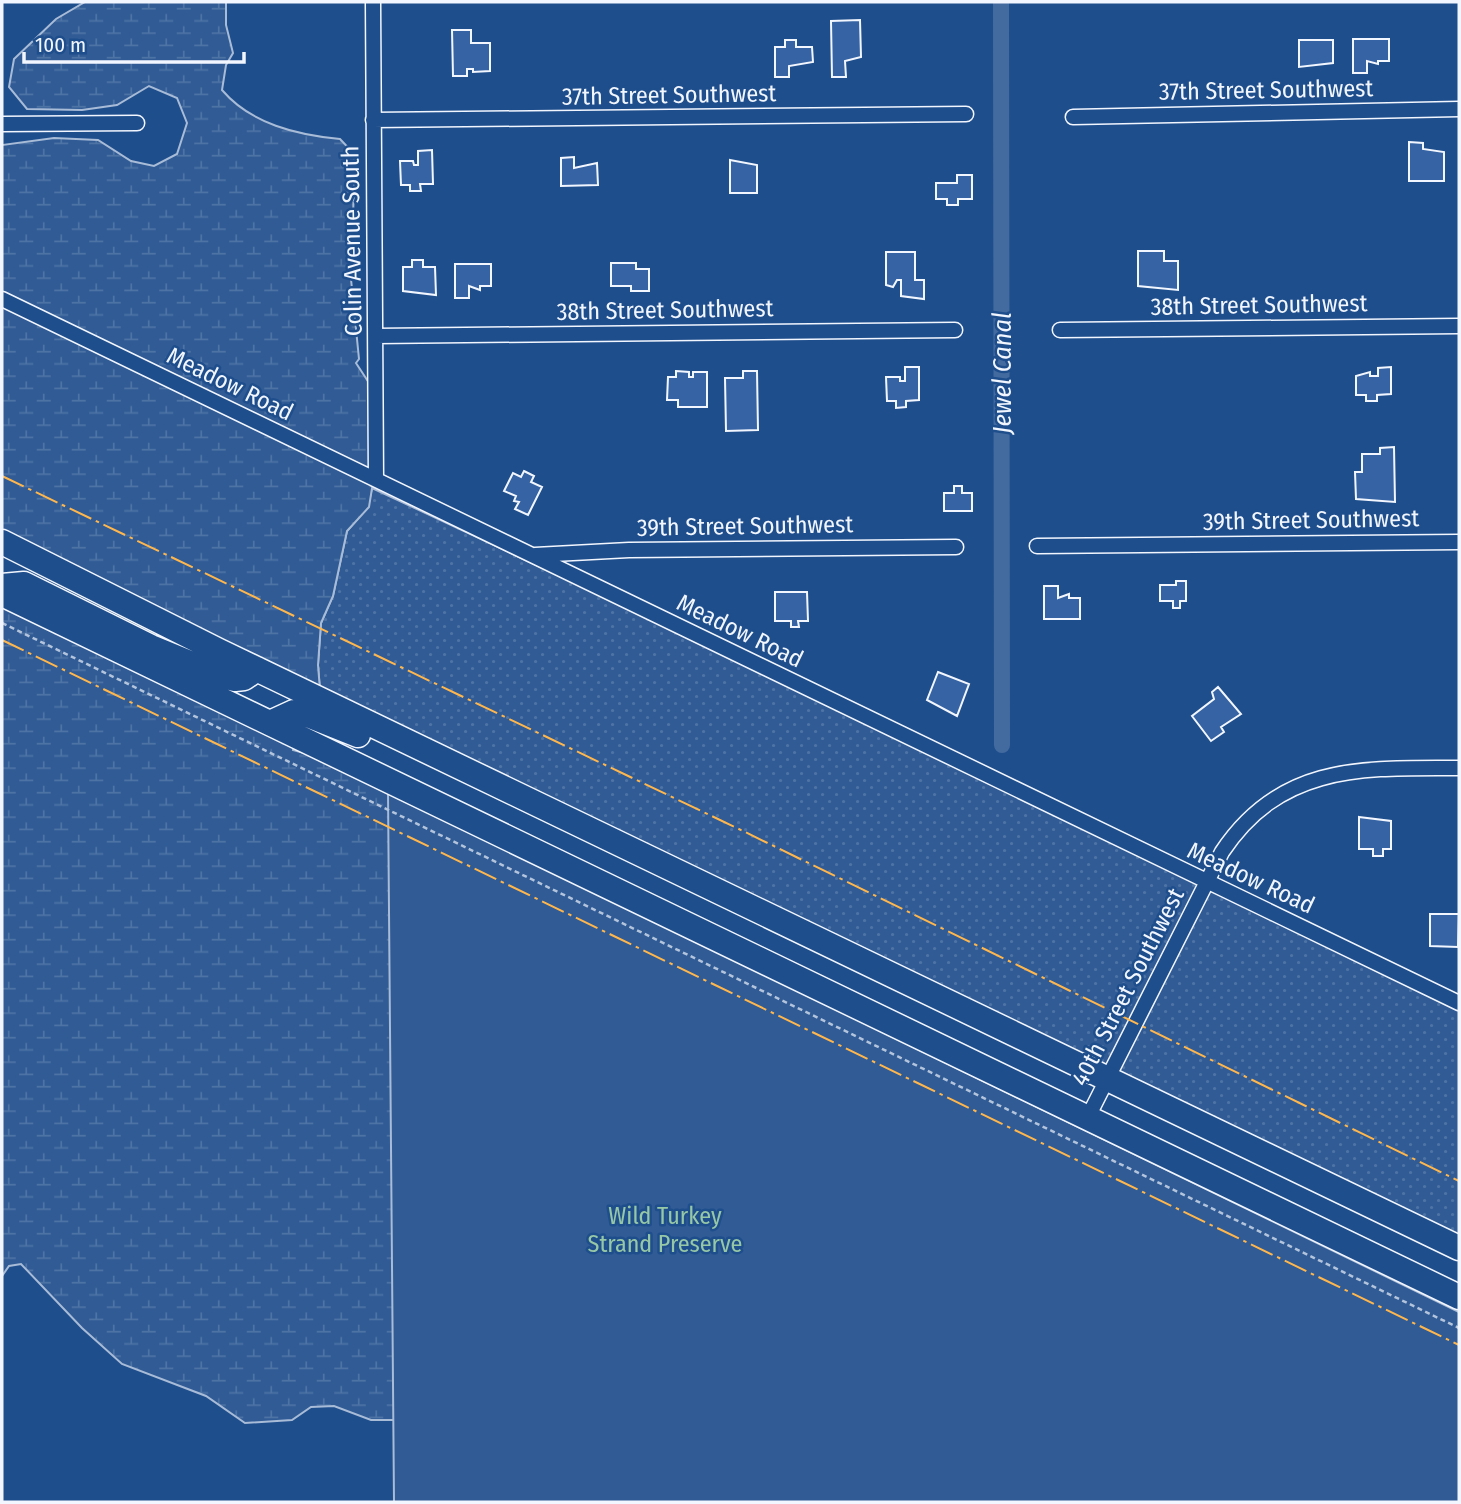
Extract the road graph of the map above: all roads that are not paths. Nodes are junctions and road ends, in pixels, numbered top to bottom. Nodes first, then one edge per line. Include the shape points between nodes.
1 (373, 2) edge
2 (1459, 109) edge
3 (966, 114) dead end
4 (1073, 117) dead end
5 (373, 120) junction
6 (137, 123) dead end
7 (2, 124) edge
8 (2, 299) edge
9 (1459, 326) edge
10 (955, 330) dead end
11 (1060, 330) dead end
12 (376, 336) junction
13 (376, 479) junction
14 (2, 542) edge
15 (1459, 542) edge
16 (1037, 546) dead end
17 (957, 547) dead end
18 (534, 555) junction
19 (2, 586) edge
20 (2, 594) edge
21 (257, 669) junction
22 (270, 723) junction
23 (1459, 768) edge
24 (555, 811) junction
25 (1207, 883) junction
26 (1459, 1003) edge
27 (1108, 1078) junction
28 (1088, 1117) junction
29 (1459, 1248) edge
30 (1459, 1297) edge

1 - 5 street, Colin Avenue South
2 - 4 street, 37th Street Southwest
3 - 5 street, 37th Street Southwest
5 - 12 street, Colin Avenue South
6 - 7 street
8 - 13 street, Meadow Road
9 - 11 street, 38th Street Southwest
10 - 12 street, 38th Street Southwest
12 - 13 street, Colin Avenue South
13 - 18 street, Meadow Road
14 - 21 highway
15 - 16 street, 39th Street Southwest
17 - 18 street, 39th Street Southwest
18 - 25 street, Meadow Road
19 - 21 highway via 24,584 219,675 244,678
20 - 22 highway
21 - 24 highway
22 - 24 highway via 294,712 319,718 516,810
22 - 28 highway
23 - 25 street, 40th Street Southwest via 1357,770 1302,783 1245,822 1222,852
24 - 27 highway
25 - 26 street, Meadow Road
25 - 27 street, 40th Street Southwest
27 - 28 street, 40th Street Southwest
27 - 29 highway
28 - 30 highway

